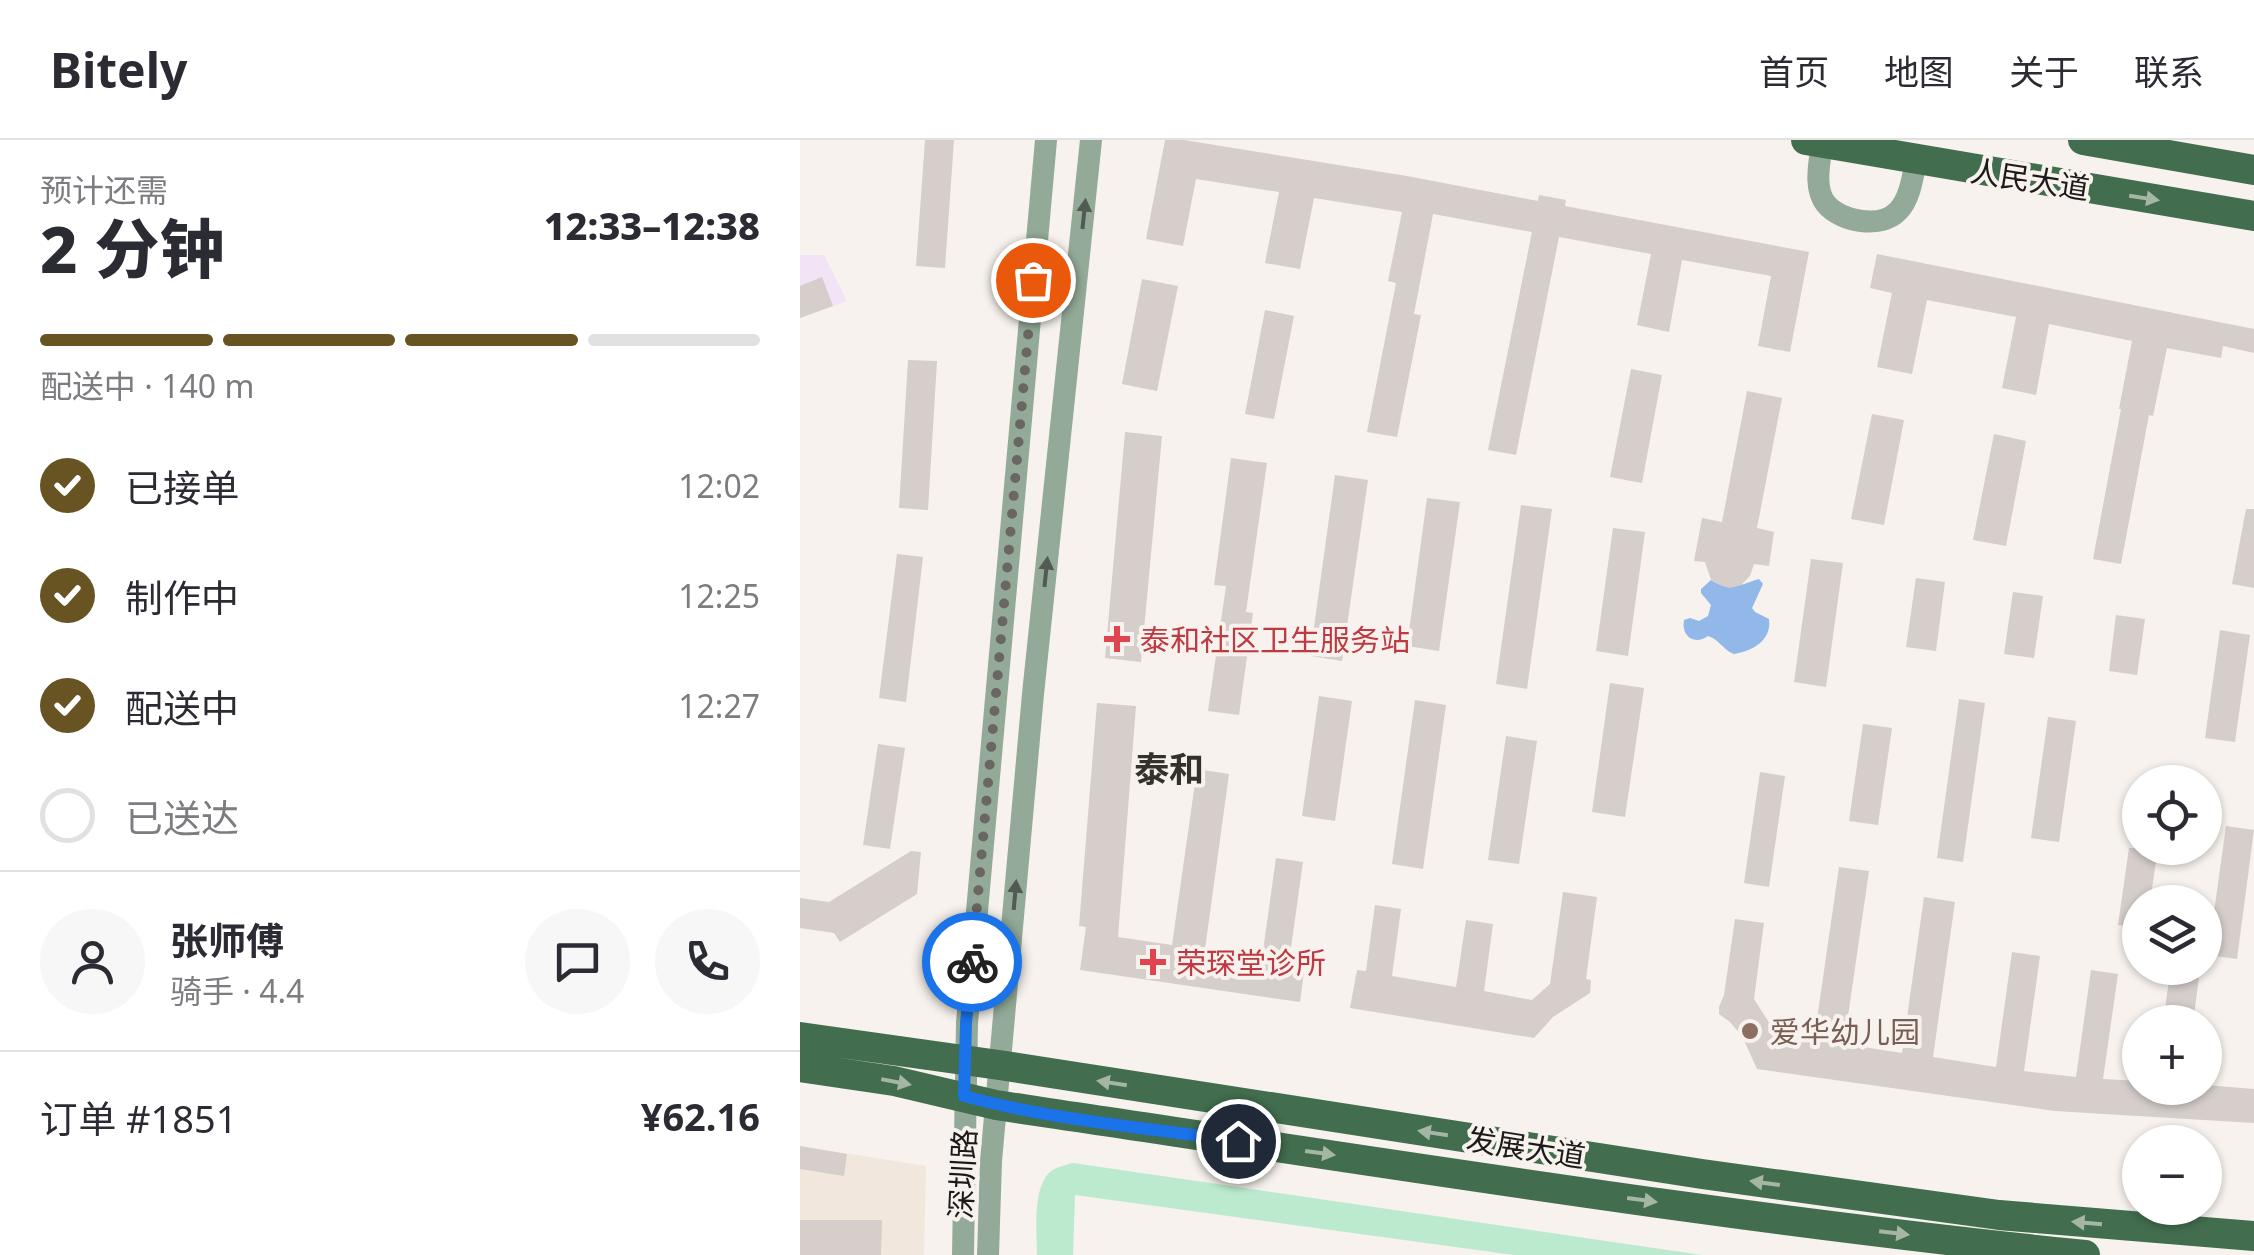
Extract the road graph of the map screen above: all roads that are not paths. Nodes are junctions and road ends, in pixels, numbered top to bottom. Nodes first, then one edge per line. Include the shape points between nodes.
1 (1046, 140) edge
2 (1092, 140) edge
3 (2083, 140) edge
4 (1814, 141) edge
5 (1916, 160) junction
6 (2254, 170) edge
7 (2254, 216) edge
8 (800, 1037) edge
9 (966, 1062) junction
10 (1000, 1065) junction
11 (800, 1067) edge
12 (964, 1096) junction
13 (996, 1105) junction
14 (2254, 1236) edge
15 (963, 1255) edge
16 (988, 1255) edge
17 (2085, 1255) edge

1 - 9 street, 深圳路
10 -> 2 street, 深圳路
3 - 6 main road, 人民大道
4 - 5 main road, 人民大道
4 - 5 street via 1824,203 1858,221 1899,211
5 -> 7 main road, 人民大道
8 - 9 main road, 发展大道
9 - 10 main road, 发展大道
9 - 12 street, 深圳路
10 - 13 street, 深圳路
14 -> 10 main road, 发展大道 via 1959,1209 1685,1172
11 -> 12 main road, 发展大道
12 - 13 main road, 发展大道
12 - 15 street, 深圳路
13 - 16 street, 深圳路
13 -> 17 main road, 发展大道 via 1698,1208

